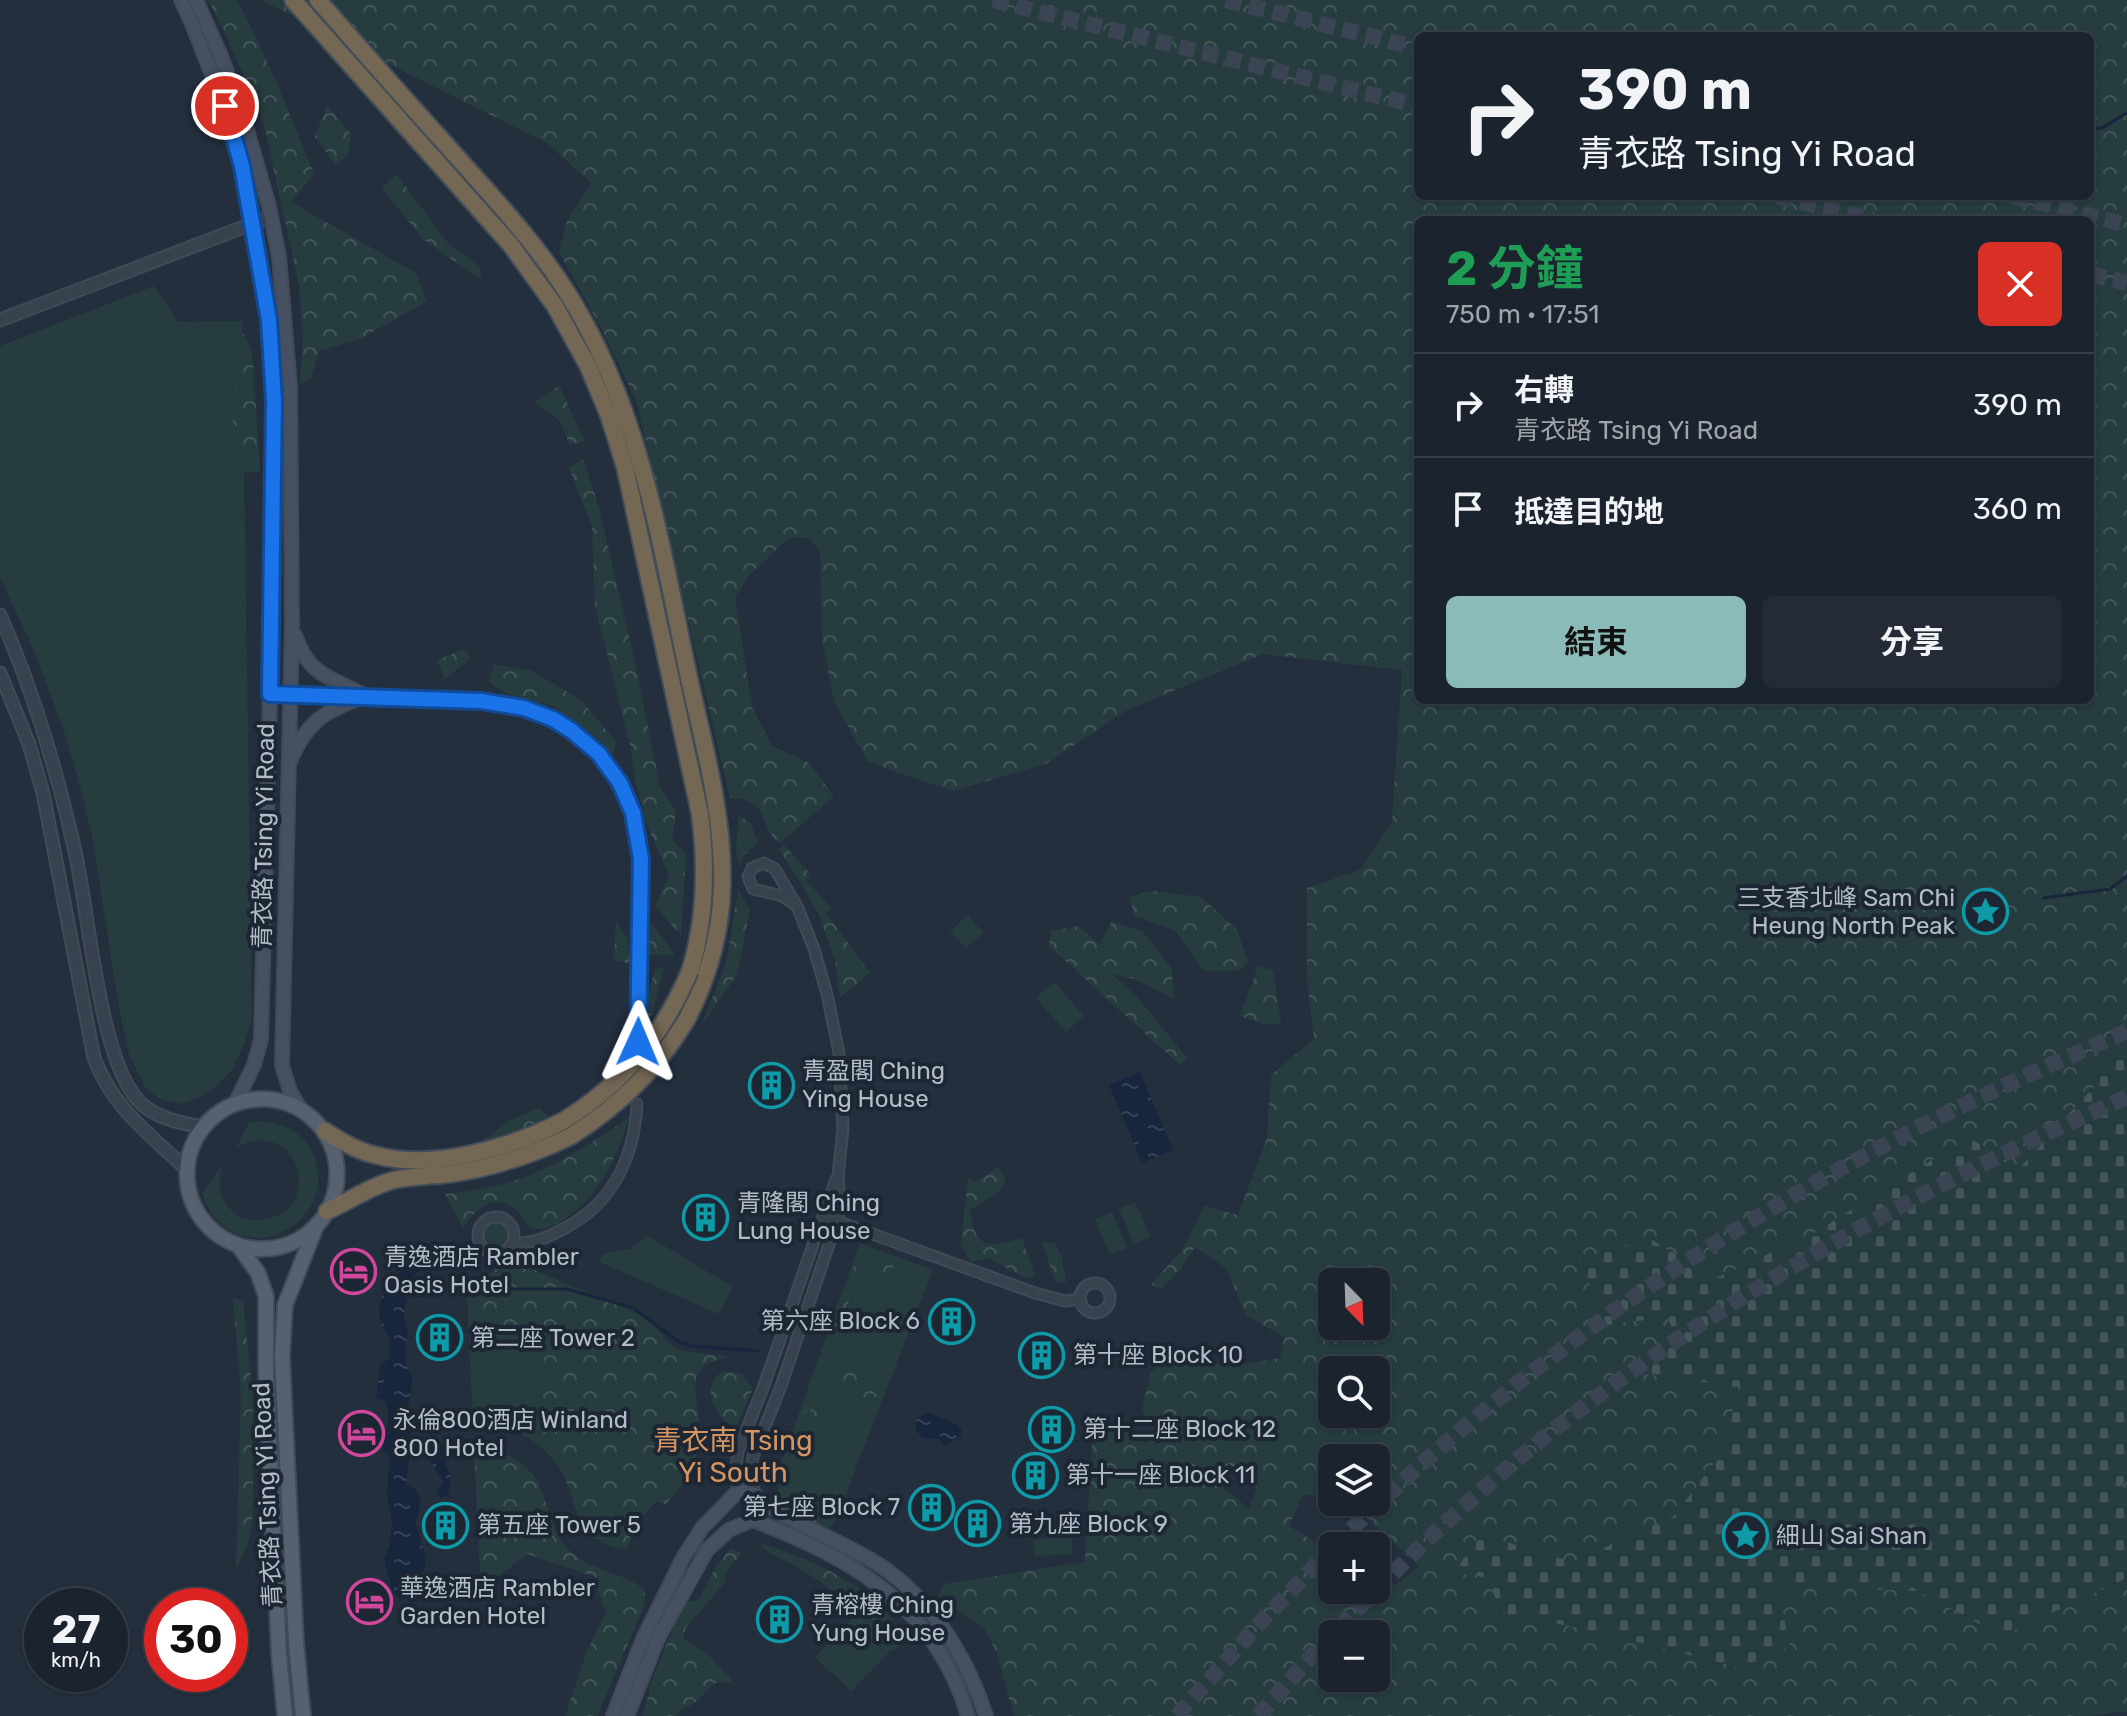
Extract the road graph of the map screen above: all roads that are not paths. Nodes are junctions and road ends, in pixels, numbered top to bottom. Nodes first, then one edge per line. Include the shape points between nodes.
1 (181, 0) edge
2 (196, 0) edge
3 (293, 0) edge
4 (318, 0) edge
5 (270, 217) junction
6 (253, 223) junction
7 (0, 320) edge
8 (0, 615) edge
9 (292, 624) junction
10 (0, 673) edge
11 (270, 694) junction
12 (289, 696) junction
13 (366, 696) junction
14 (287, 770) junction
15 (797, 906) junction
16 (638, 1042) dead end
17 (235, 1104) junction
18 (637, 1104) dead end
19 (300, 1108) junction
20 (203, 1127) junction
21 (567, 1128) junction
22 (325, 1131) junction
23 (187, 1170) junction
24 (838, 1176) junction
25 (327, 1211) junction
26 (823, 1216) junction
27 (837, 1221) junction
28 (315, 1229) junction
29 (512, 1243) junction
30 (238, 1245) junction
31 (1080, 1299) dead end
32 (734, 1497) junction
33 (757, 1498) junction
34 (748, 1522) junction
35 (285, 1716) edge
36 (303, 1716) edge
37 (613, 1716) edge
38 (627, 1716) edge
39 (968, 1716) edge
40 (986, 1716) edge

1 - 6 main road, 青衣路 Tsing Yi Road via 225,106
2 - 5 main road, 青衣路 Tsing Yi Road via 242,113
3 - 21 highway, bridge via 536,278 572,334 609,416 632,493 695,785 705,859 703,913 690,971 671,1011 644,1053
4 - 21 highway, bridge via 503,210 551,269 589,329 618,391 643,467 671,592 714,795 722,861 715,943 687,1019 665,1053 641,1082 596,1120
5 - 6 street
5 - 9 main road, 青衣路 Tsing Yi Road via 279,257 290,387
6 - 7 street
6 - 11 main road, 青衣路 Tsing Yi Road via 269,320 274,400
8 - 20 street via 57,776 120,1069 137,1100 164,1118
9 - 12 main road, 青衣路 Tsing Yi Road
9 - 13 main road via 301,652 315,670
10 - 23 street via 43,793 99,1070 128,1117
11 - 12 street
11 - 17 main road, 青衣路 Tsing Yi Road via 261,1039
12 - 13 street
12 - 14 main road, 青衣路 Tsing Yi Road
13 - 14 main road via 315,721 299,740
13 - 16 street via 524,708 553,719 599,754 633,813 641,859
14 - 19 main road, 青衣路 Tsing Yi Road via 282,1065
15 - 15 street via 753,889 748,877 752,868 761,863 772,866
15 - 24 street via 821,970 839,1053 843,1129
17 - 19 main road, 青衣路 Tsing Yi Road via 264,1098
17 - 20 main road, 青衣路 Tsing Yi Road
18 - 29 street via 631,1150 610,1191 585,1216 555,1234
19 - 22 main road, 青衣路 Tsing Yi Road
20 - 23 main road
21 - 22 highway via 487,1150 409,1160 374,1155
21 - 25 highway via 547,1148 498,1165 378,1185
22 - 25 main road, 青衣路 Tsing Yi Road via 338,1172
23 - 30 main road, 青衣路 Tsing Yi Road via 189,1193 200,1217
24 - 26 street
24 - 27 street
25 - 28 main road, 青衣路 Tsing Yi Road
26 - 27 street
26 - 32 street via 738,1451
27 - 31 street via 1035,1293
27 - 33 street via 753,1457 751,1479
28 - 30 main road via 267,1249
28 - 36 main road, 青衣路 Tsing Yi Road via 285,1305 282,1357
29 - 29 street via 498,1252 487,1251 480,1243 480,1226 494,1217 506,1219 513,1229
30 - 35 main road, 青衣路 Tsing Yi Road via 258,1273 266,1296
32 - 33 main road via 750,1492
32 - 34 main road via 731,1516
32 - 37 main road via 702,1528 683,1558
33 - 34 main road via 761,1510
33 - 40 main road via 871,1560 911,1589 965,1664
34 - 38 main road via 717,1538 694,1570 653,1649
34 - 39 main road via 800,1540 849,1566 903,1605 938,1646

